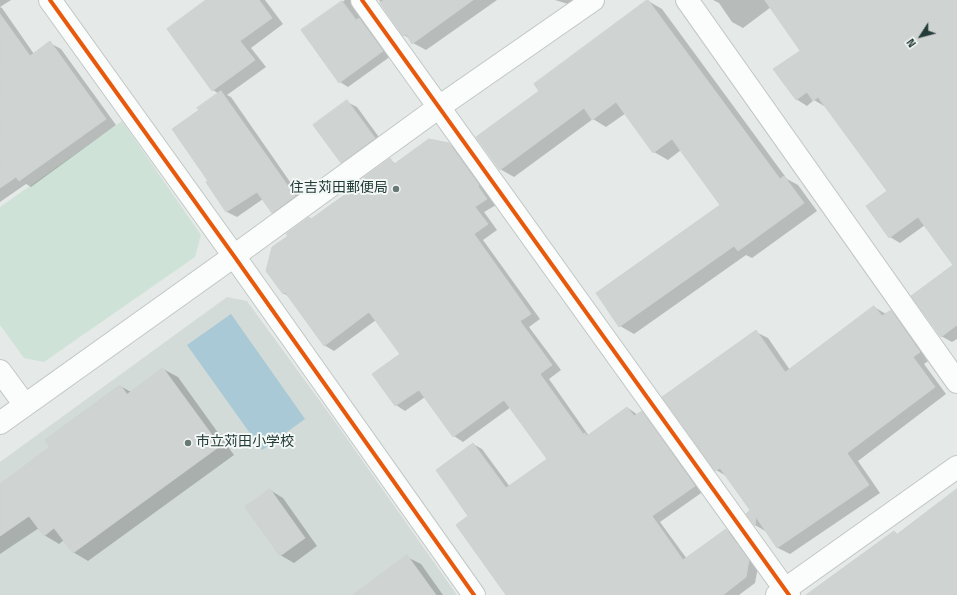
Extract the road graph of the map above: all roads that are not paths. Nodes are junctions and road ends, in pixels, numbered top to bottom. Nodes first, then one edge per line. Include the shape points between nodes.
1 (50, 0) edge
2 (362, 0) edge
3 (593, 0) edge
4 (687, 0) edge
5 (439, 108) junction
6 (234, 256) junction
7 (0, 371) edge
8 (957, 382) edge
9 (25, 405) junction
10 (0, 423) edge
11 (957, 467) edge
12 (783, 593) edge
13 (474, 595) edge

1 - 6 street
2 - 5 street
3 - 5 street
4 - 8 street
5 - 6 street
5 - 12 street
6 - 9 street
6 - 13 street
7 - 9 street
9 - 10 street
11 - 12 street

